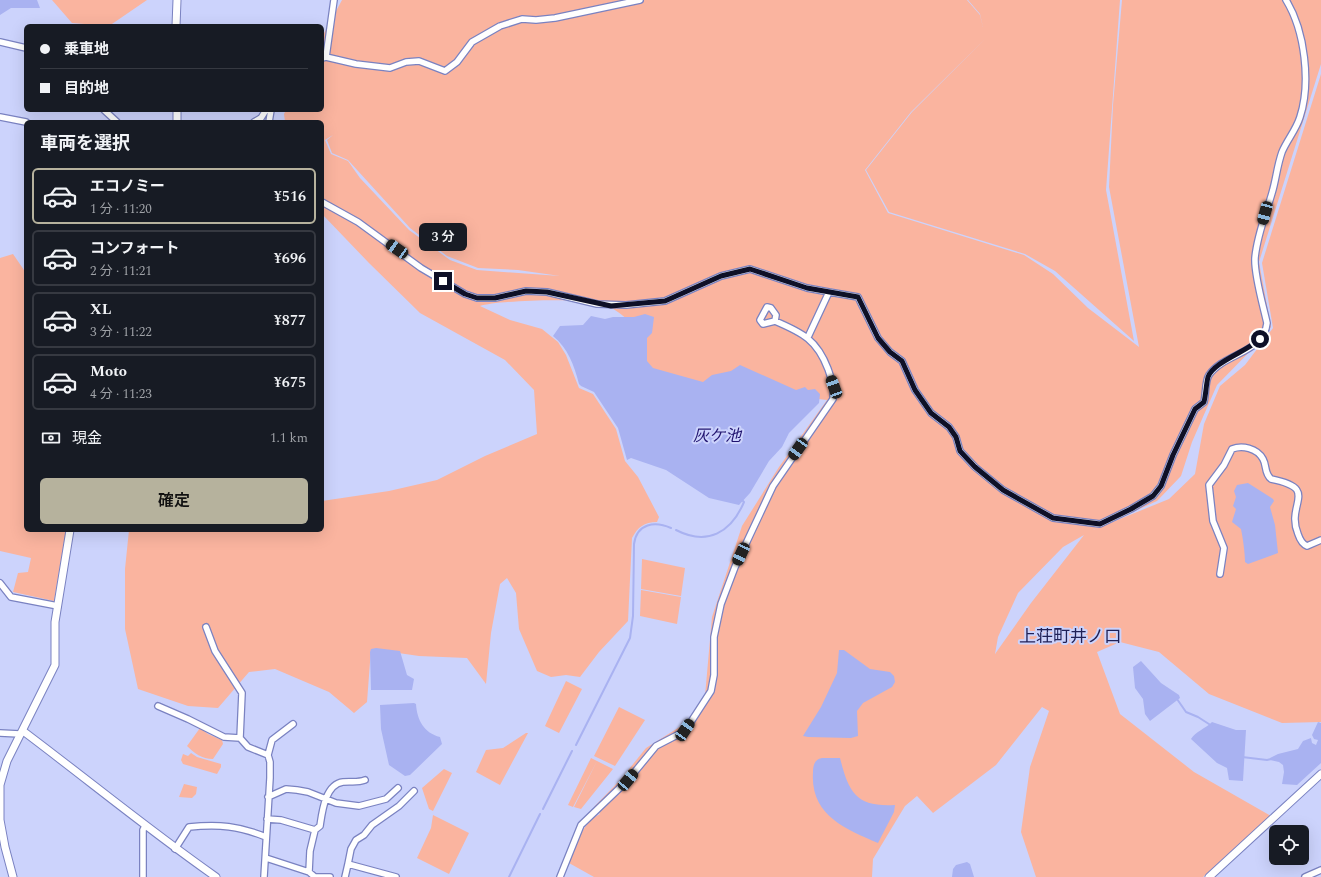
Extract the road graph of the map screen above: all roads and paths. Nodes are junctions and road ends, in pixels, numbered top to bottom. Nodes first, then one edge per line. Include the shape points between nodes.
1 (177, 0) edge
2 (334, 0) edge
3 (640, 0) edge
4 (1286, 0) edge
5 (176, 24) edge
6 (0, 42) edge
7 (24, 48) edge
8 (324, 57) edge
9 (106, 112) edge
10 (265, 112) edge
11 (0, 117) edge
12 (114, 120) edge
13 (258, 120) edge
14 (24, 122) edge
15 (324, 203) edge
16 (829, 292) junction
17 (776, 320) dead end
18 (808, 337) junction
19 (70, 532) edge
20 (1321, 540) edge
21 (1220, 574) dead end
22 (0, 583) edge
23 (58, 606) junction
24 (206, 627) dead end
25 (158, 706) dead end
26 (293, 724) dead end
27 (0, 733) edge
28 (21, 733) junction
29 (240, 738) junction
30 (268, 755) junction
31 (1321, 774) edge
32 (365, 780) dead end
33 (398, 788) dead end
34 (414, 790) dead end
35 (268, 797) junction
36 (325, 799) junction
37 (267, 819) junction
38 (145, 826) junction
39 (315, 830) junction
40 (266, 837) junction
41 (175, 848) junction
42 (266, 858) junction
43 (348, 864) junction
44 (1321, 870) edge
45 (309, 872) junction
46 (13, 877) edge
47 (143, 877) edge
48 (216, 877) edge
49 (264, 877) edge
50 (330, 877) edge
51 (345, 877) edge
52 (396, 877) edge
53 (560, 877) edge
54 (1209, 877) edge
55 (1305, 877) edge

1 - 5 street
2 - 8 street
3 - 8 street via 554,18 522,19 500,26 472,42 457,62 445,71 419,62 406,62 383,68
4 - 16 street via 1297,29 1305,63 1305,93 1300,117 1276,169 1273,191 1256,252 1255,264 1267,323 1266,331 1254,345 1216,368 1208,376 1204,402 1195,409 1161,486 1153,496 1100,524 1053,518 1009,494 975,467 960,451 956,437 949,427 931,413 913,386 902,361 878,338 858,297
6 - 7 street
9 - 12 street
10 - 13 street
11 - 14 street
15 - 16 street via 358,222 421,268 465,294 477,298 495,298 526,291 547,292 597,304 626,305 665,301 721,276 750,269 807,288
16 - 18 street
17 - 18 street
18 - 53 street via 818,347 825,360 834,387 833,399 772,486 735,567 721,604 714,637 714,675 711,691 685,730 656,746 628,780 581,825
19 - 23 street
20 - 21 street via 1307,546 1300,538 1295,518 1301,493 1298,489 1288,482 1271,479 1266,473 1263,458 1252,450 1237,447 1232,449 1209,485 1213,521 1224,548
22 - 23 street via 11,597
23 - 28 street via 55,622 55,665
24 - 29 street via 215,651 242,693
25 - 29 street via 224,737
26 - 30 street via 272,740
27 - 28 street
28 - 38 street
28 - 46 street via 3,772 0,785 0,820
29 - 30 street via 248,747
30 - 35 street
31 - 54 street
32 - 36 street via 342,782 332,788
33 - 36 street via 386,800 365,805 349,806
34 - 43 street via 399,806 356,840
35 - 36 street via 286,789 308,792
35 - 37 street
36 - 39 street via 320,826
37 - 39 street via 281,820
37 - 40 street
38 - 41 street
38 - 47 street
39 - 45 street
40 - 41 street via 223,825 189,827
40 - 42 street
41 - 48 street
42 - 45 street
42 - 49 street
43 - 51 street
43 - 52 street
44 - 55 street
45 - 50 street via 315,877

